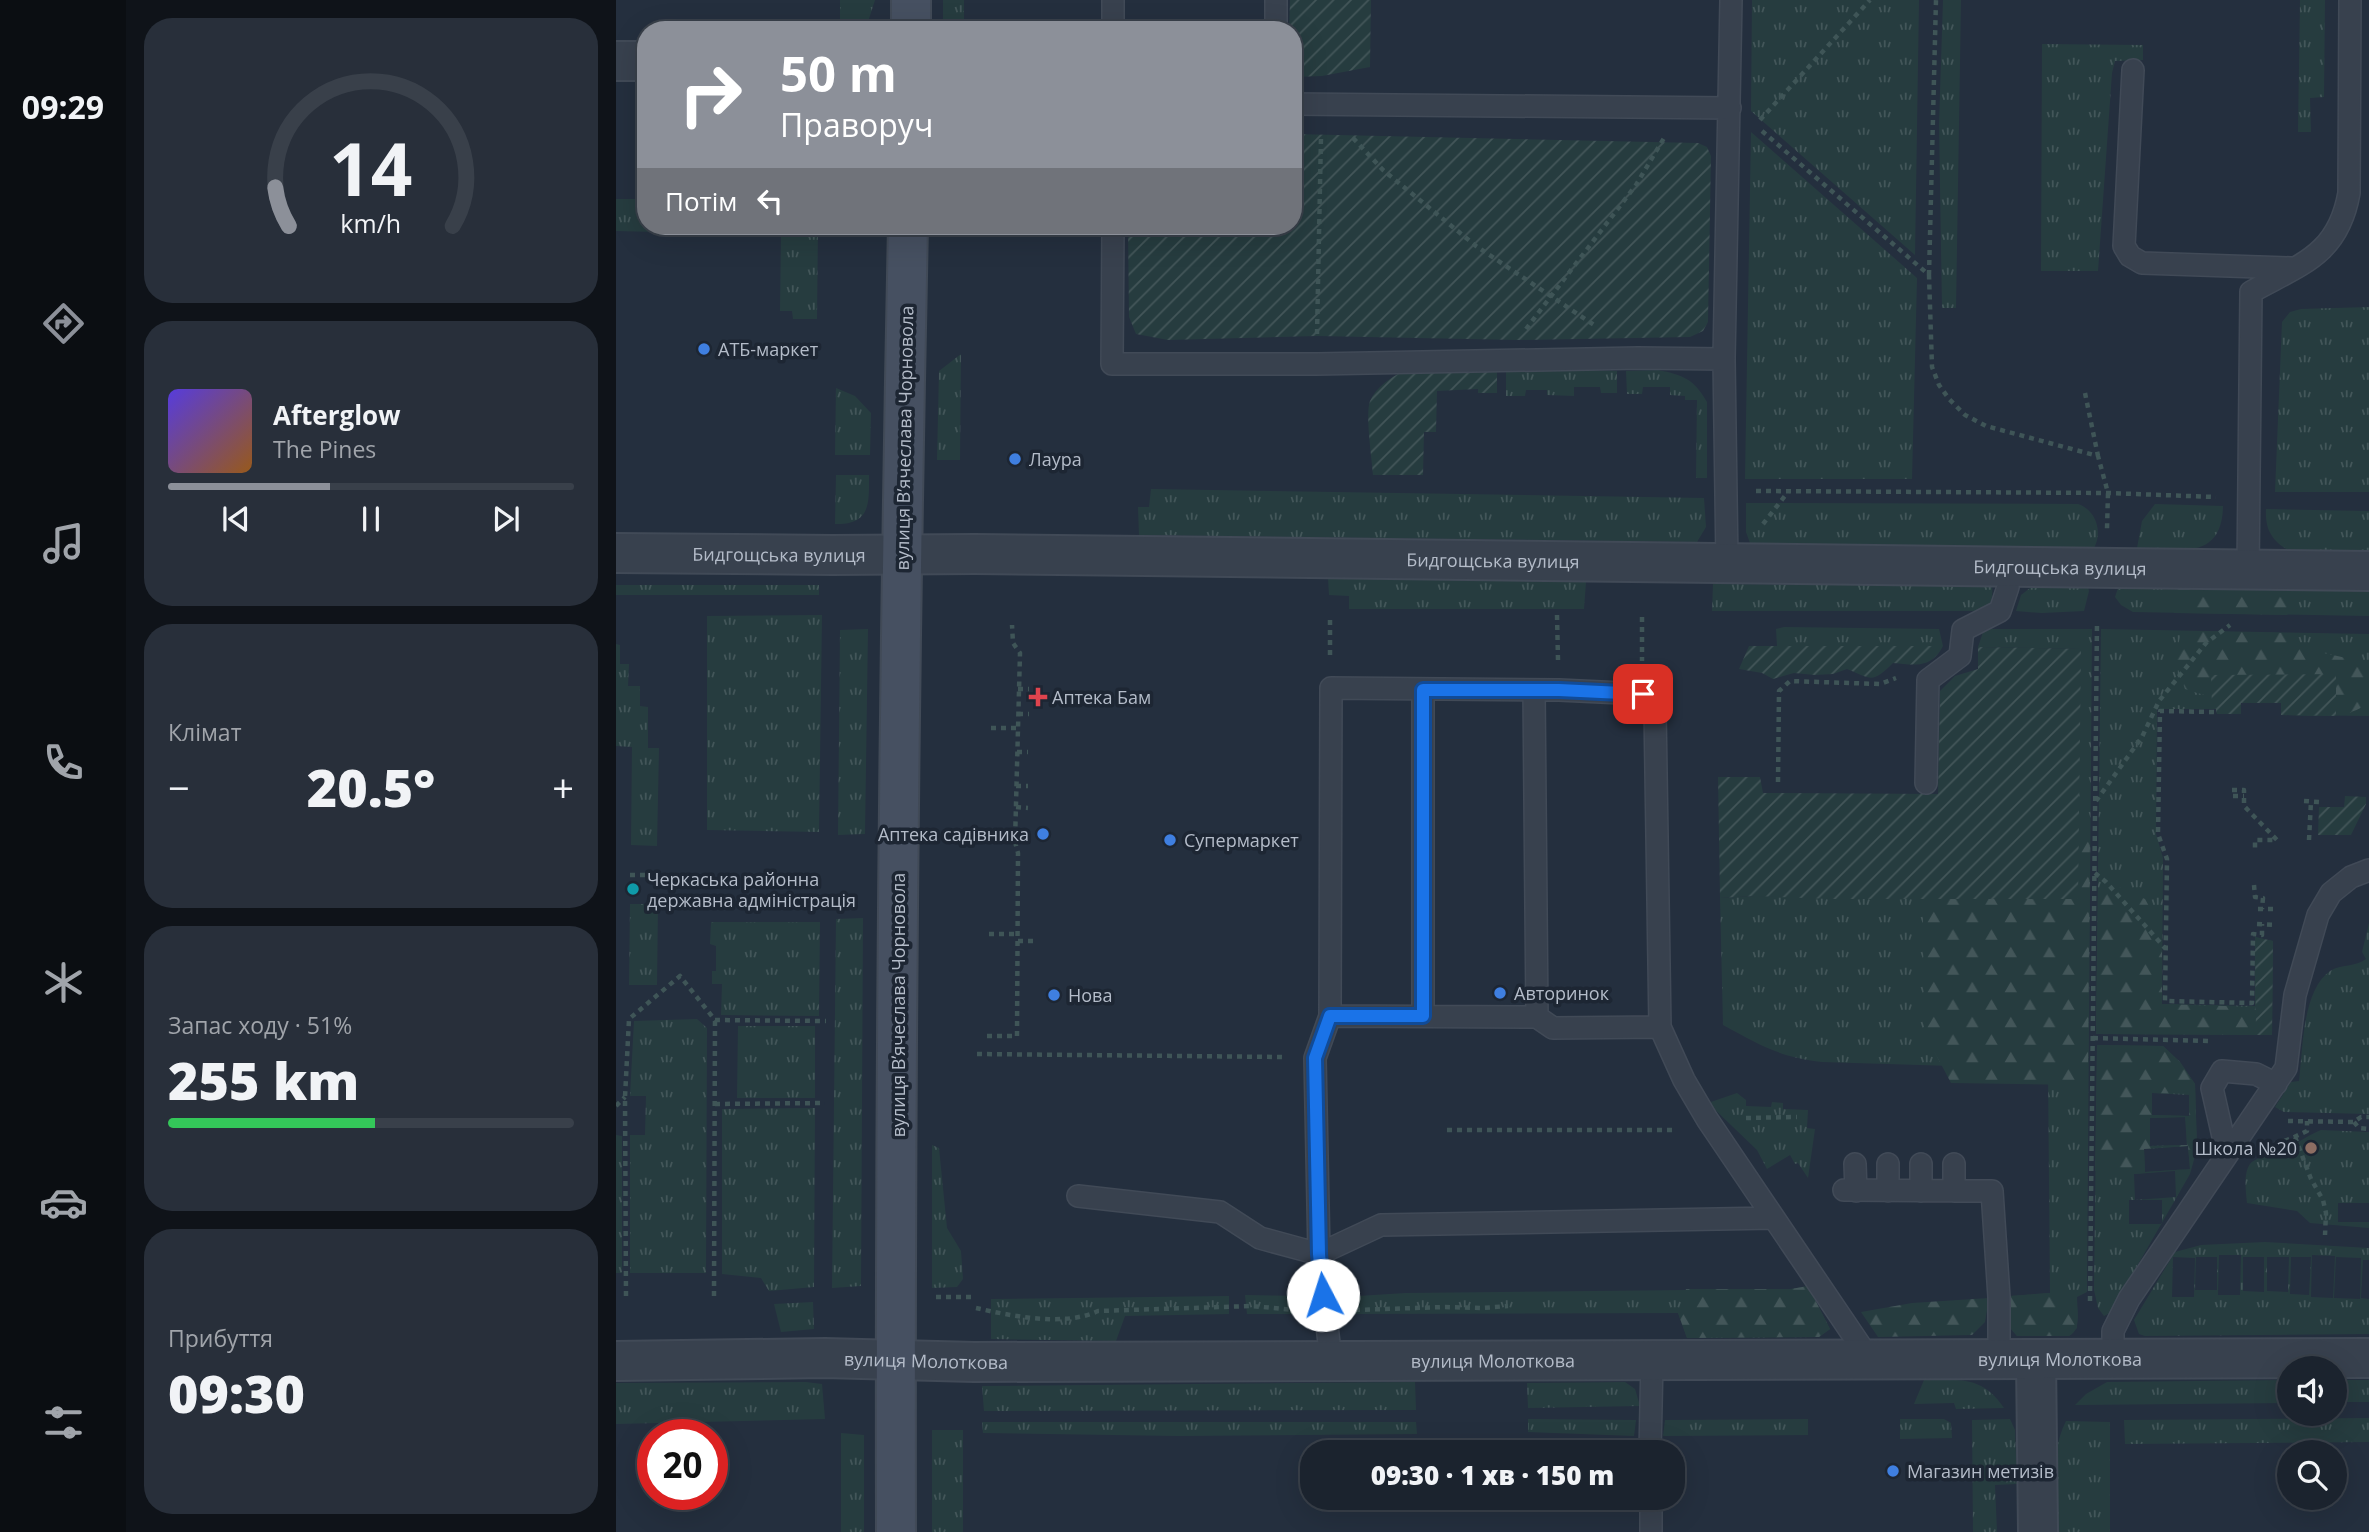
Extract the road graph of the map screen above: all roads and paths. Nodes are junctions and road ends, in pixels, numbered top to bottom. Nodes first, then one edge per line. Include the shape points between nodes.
1 (911, 0) edge
2 (1113, 0) edge
3 (1276, 0) edge
4 (1731, 0) edge
5 (1870, 0) edge
6 (1936, 0) edge
7 (2350, 0) edge
8 (911, 21) edge
9 (1113, 21) edge
10 (1276, 21) edge
11 (616, 61) edge
12 (637, 61) edge
13 (2133, 70) dead end
14 (1302, 104) edge
15 (1321, 104) junction
16 (1683, 108) junction
17 (1730, 108) junction
18 (908, 235) edge
19 (1113, 235) edge
20 (2293, 268) junction
21 (1929, 275) junction
22 (1551, 294) junction
23 (1638, 358) junction
24 (1724, 359) junction
25 (1504, 360) junction
26 (1317, 364) junction
27 (2085, 393) dead end
28 (2098, 456) junction
29 (1724, 491) junction
30 (2108, 493) junction
31 (2247, 498) junction
32 (2107, 534) dead end
33 (616, 552) edge
34 (902, 555) junction
35 (1727, 563) junction
36 (2009, 567) junction
37 (2248, 570) junction
38 (2369, 571) edge
39 (1557, 615) dead end
40 (1642, 617) dead end
41 (2097, 622) dead end
42 (1012, 625) dead end
43 (2230, 625) dead end
44 (1928, 680) junction
45 (1847, 683) junction
46 (1018, 689) junction
47 (1029, 689) dead end
48 (1423, 690) junction
49 (1534, 690) junction
50 (1559, 690) junction
51 (1846, 690) dead end
52 (1643, 694) junction
53 (2157, 710) junction
54 (2214, 712) dead end
55 (1018, 714) junction
56 (1029, 714) dead end
57 (991, 728) dead end
58 (1017, 728) junction
59 (1017, 752) junction
60 (1028, 752) dead end
61 (1778, 782) dead end
62 (1926, 783) dead end
63 (1016, 786) junction
64 (1028, 786) dead end
65 (2232, 790) dead end
66 (2233, 796) dead end
67 (2244, 796) junction
68 (2304, 801) dead end
69 (2311, 801) junction
70 (2095, 802) junction
71 (2319, 802) dead end
72 (1016, 807) junction
73 (1028, 807) dead end
74 (990, 831) dead end
75 (1015, 832) junction
76 (1028, 834) dead end
77 (2309, 841) dead end
78 (2255, 849) dead end
79 (2369, 870) edge
80 (2095, 873) junction
81 (630, 875) dead end
82 (650, 875) dead end
83 (2255, 885) dead end
84 (2276, 909) dead end
85 (2276, 925) dead end
86 (989, 934) dead end
87 (1017, 934) junction
88 (1018, 941) junction
89 (1033, 941) dead end
90 (2166, 948) junction
91 (1330, 1016) junction
92 (1423, 1016) junction
93 (1537, 1017) junction
94 (715, 1020) junction
95 (826, 1021) dead end
96 (1660, 1027) junction
97 (988, 1036) dead end
98 (2093, 1038) junction
99 (2224, 1041) dead end
100 (977, 1054) dead end
101 (1315, 1058) junction
102 (2276, 1084) junction
103 (625, 1097) junction
104 (825, 1103) dead end
105 (715, 1104) junction
106 (2262, 1104) junction
107 (616, 1106) edge
108 (2369, 1116) edge
109 (1797, 1117) dead end
110 (1707, 1119) junction
111 (2354, 1122) junction
112 (2369, 1129) edge
113 (1447, 1130) dead end
114 (2295, 1137) dead end
115 (2227, 1154) junction
116 (1856, 1164) dead end
117 (1888, 1164) dead end
118 (1921, 1164) dead end
119 (1954, 1164) dead end
120 (1888, 1191) junction
121 (1921, 1191) junction
122 (1954, 1191) junction
123 (1078, 1196) dead end
124 (1773, 1218) junction
125 (2325, 1235) dead end
126 (1319, 1254) junction
127 (626, 1296) dead end
128 (715, 1296) dead end
129 (976, 1297) dead end
130 (929, 1298) dead end
131 (1324, 1301) junction
132 (1508, 1306) dead end
133 (976, 1308) dead end
134 (2369, 1358) edge
135 (1999, 1359) junction
136 (2036, 1359) junction
137 (2102, 1359) junction
138 (896, 1360) junction
139 (1652, 1360) junction
140 (1870, 1360) junction
141 (616, 1361) edge
142 (1331, 1361) junction
143 (1650, 1440) edge
144 (1651, 1510) edge
145 (896, 1532) edge
146 (1651, 1532) edge
147 (2038, 1532) edge

1 - 8 main road
2 - 9 lane
3 - 10 lane
4 - 17 lane
5 - 21 path via 1755,126
6 - 21 path
7 - 20 lane via 2346,210 2324,250
11 - 12 street
13 - 20 lane via 2124,246 2130,256 2142,263
14 - 15 lane
15 - 16 lane
15 - 22 path via 1383,170 1476,246
15 - 26 path
16 - 17 lane
16 - 22 path via 1636,185
17 - 24 lane
18 - 34 main road, вулиця Вʼячеслава Чорновола
19 - 26 lane via 1112,364
20 - 31 lane via 2250,292
21 - 28 path via 1932,366 1949,399 1986,426
22 - 23 path
22 - 25 path
23 - 24 lane
23 - 25 lane
24 - 29 lane
25 - 26 lane
27 - 28 path
28 - 30 path
29 - 30 path
29 - 35 lane
30 - 31 path
30 - 32 path
31 - 37 lane
33 - 34 street, Бидгощська вулиця
34 - 35 street, Бидгощська вулиця
34 - 138 main road, вулиця Вʼячеслава Чорновола
35 - 36 street, Бидгощська вулиця
36 - 37 street, Бидгощська вулиця
36 - 44 lane via 2000,611 1962,630 1960,656
37 - 38 street, Бидгощська вулиця
39 - 50 path
40 - 52 path
41 - 70 path
42 - 46 path via 1013,643 1020,653
43 - 53 path via 2206,643 2159,701
44 - 45 path
44 - 62 lane
45 - 51 path
45 - 61 path via 1790,681 1779,691
46 - 47 path
46 - 55 path
48 - 49 lane
48 - 91 lane via 1331,688
48 - 92 lane
49 - 50 lane
49 - 93 lane
50 - 52 lane
52 - 96 lane via 1655,709
53 - 54 path
53 - 70 path
53 - 90 path via 2158,834 2166,859
55 - 56 path
55 - 58 path
57 - 58 path
58 - 59 path
59 - 60 path
59 - 63 path
63 - 64 path
63 - 72 path
65 - 67 path via 2244,790
66 - 67 path
67 - 78 path via 2244,806 2277,840 2255,840
68 - 69 path
69 - 71 path
69 - 77 path
70 - 80 path
72 - 73 path
72 - 75 path
74 - 75 path
75 - 76 path
75 - 87 path
79 - 102 lane via 2351,877 2331,894 2318,915 2295,995 2287,1068
80 - 90 path
80 - 98 path
81 - 82 path
83 - 84 path via 2255,897 2263,898 2260,909
85 - 90 path via 2259,924 2262,935 2253,934 2252,1003 2165,1001
86 - 87 path
87 - 88 path
88 - 89 path
88 - 97 path via 1017,1036
91 - 92 lane
91 - 101 lane
92 - 93 lane
93 - 96 lane via 1553,1028
94 - 95 path
94 - 103 path via 680,976 629,1019
94 - 105 path
96 - 110 lane
98 - 99 path
98 - 137 path
100 - 101 path
101 - 126 lane
102 - 106 lane
102 - 115 lane via 2256,1074 2222,1071 2212,1088
103 - 107 path
103 - 127 path
104 - 105 path
105 - 128 path
106 - 111 path via 2284,1121
106 - 115 lane
108 - 111 path
109 - 110 path
110 - 113 path via 1689,1130
110 - 124 lane
111 - 112 path
114 - 125 path via 2323,1200
115 - 137 lane via 2129,1299
116 - 120 lane via 1850,1191
117 - 120 lane
118 - 121 lane
119 - 122 lane
120 - 121 lane
121 - 122 lane
122 - 135 lane via 1992,1191
123 - 126 lane via 1220,1212 1260,1238
124 - 126 lane via 1381,1225
124 - 140 lane
126 - 131 lane
129 - 130 path
131 - 132 path via 1338,1295 1359,1311
131 - 133 path via 1301,1311 1252,1306 1098,1311 1084,1317 1044,1318 1018,1318
131 - 142 lane
134 - 137 street, вулиця Молоткова
135 - 136 street, вулиця Молоткова
135 - 140 street, вулиця Молоткова
136 - 137 street, вулиця Молоткова
136 - 147 street
138 - 141 street, вулиця Молоткова
138 - 142 street, вулиця Молоткова
138 - 145 main road, вулиця Вʼячеслава Чорновола
139 - 140 street, вулиця Молоткова
139 - 142 street, вулиця Молоткова
139 - 143 lane
144 - 146 lane

